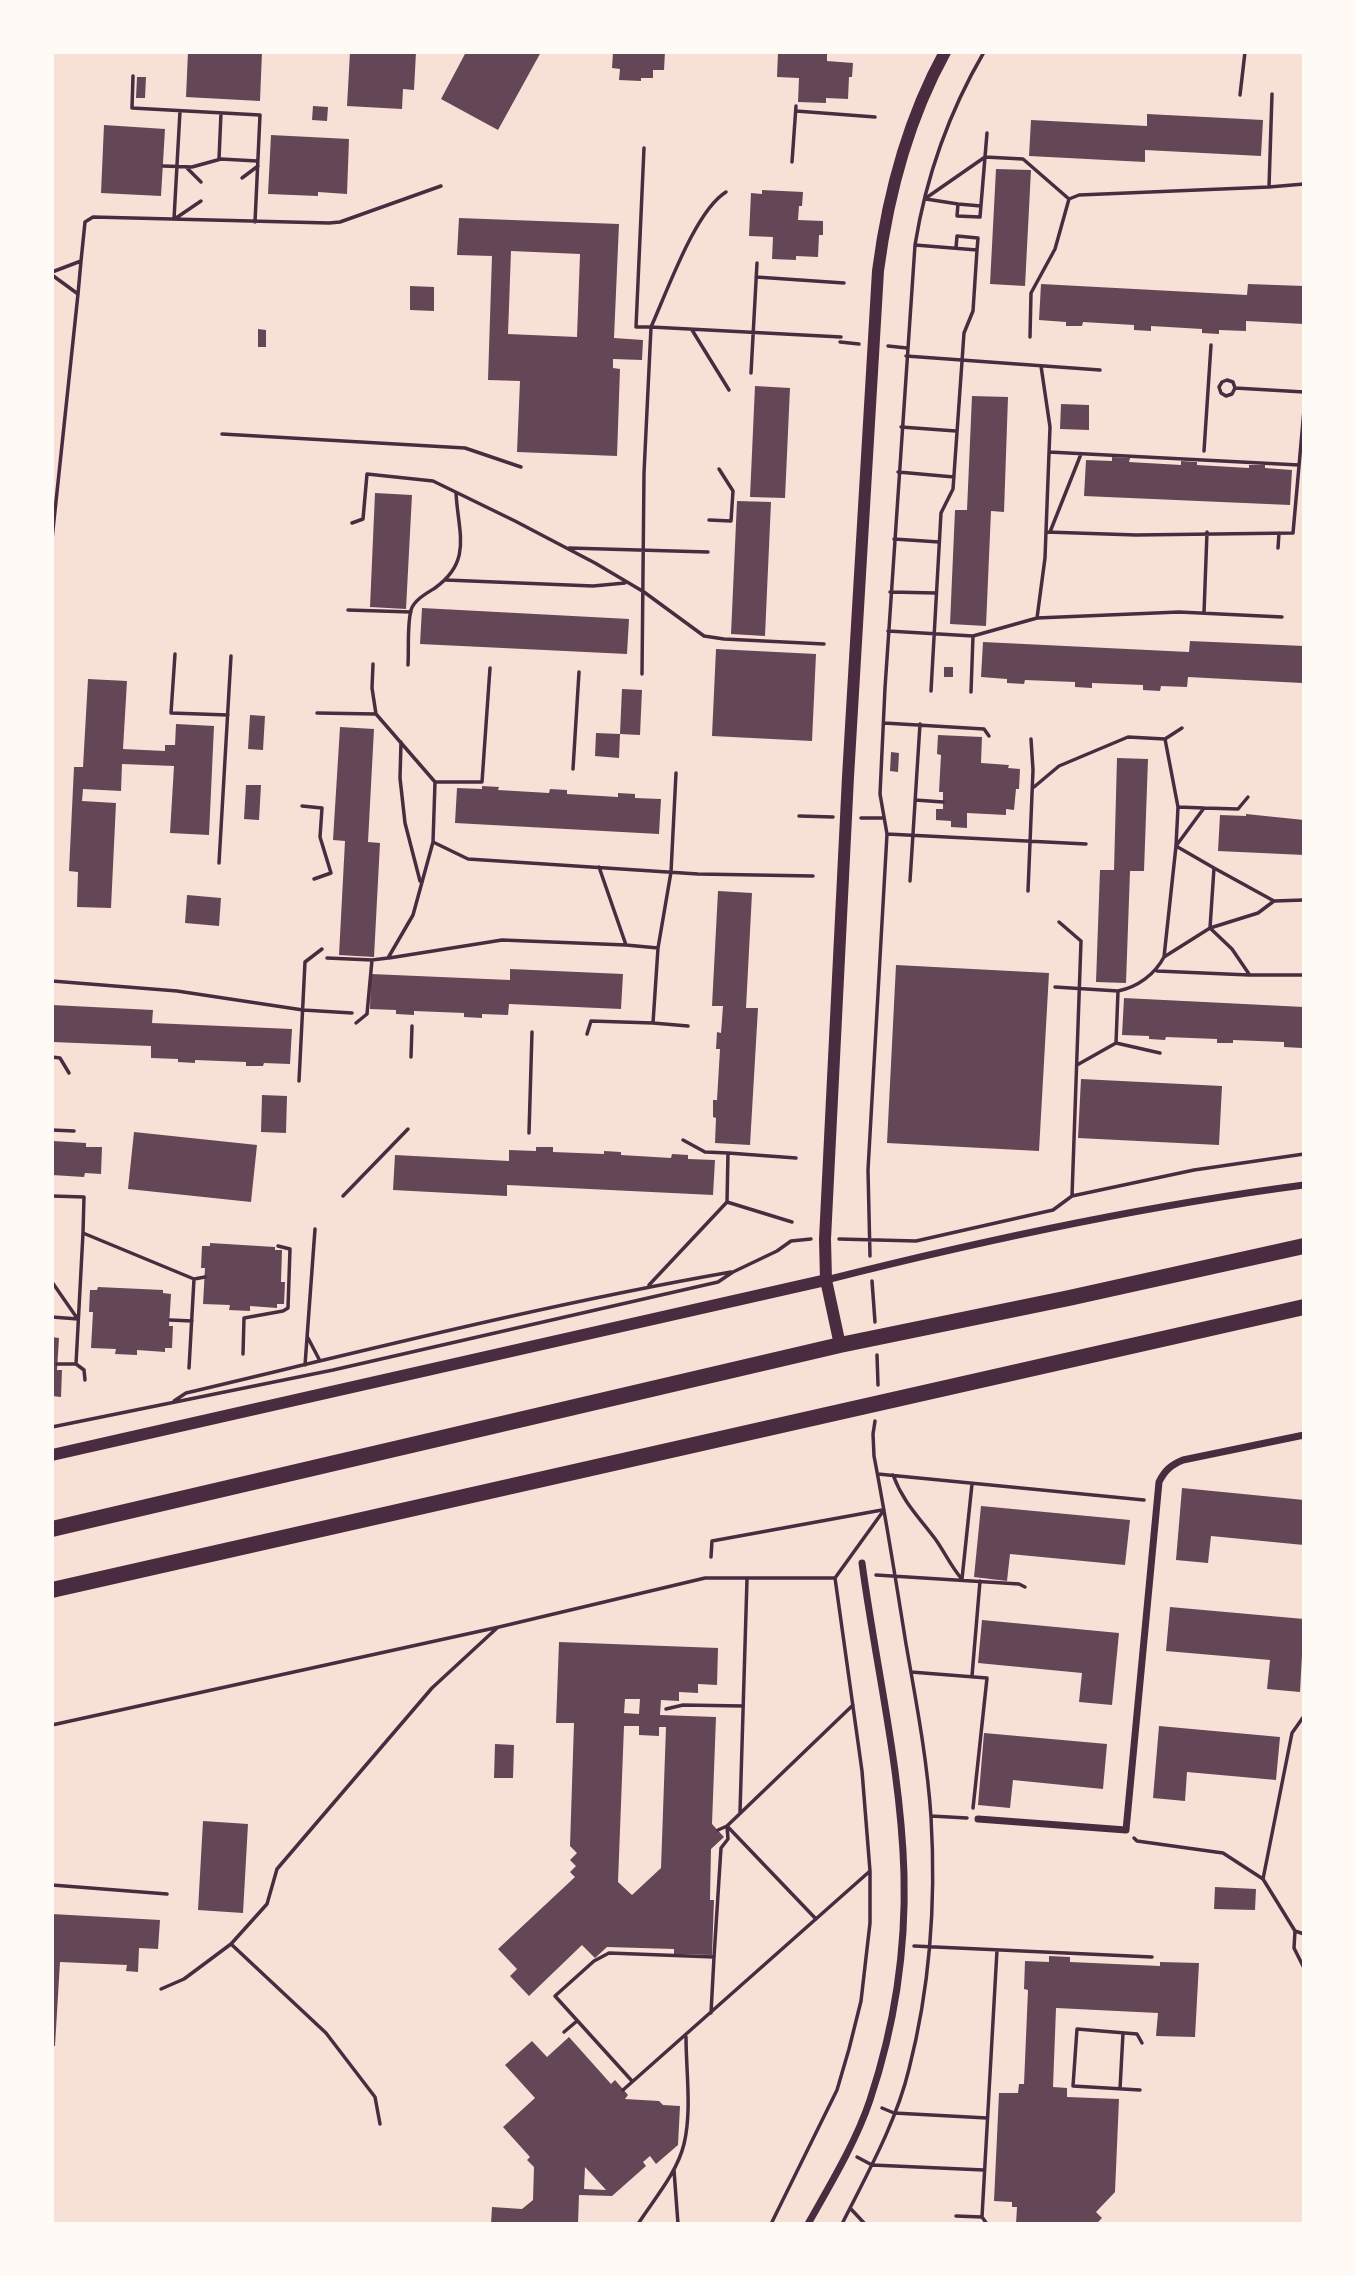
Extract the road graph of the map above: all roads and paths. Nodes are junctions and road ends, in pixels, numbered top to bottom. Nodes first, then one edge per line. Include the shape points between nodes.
1 (945, 52) edge
2 (984, 52) edge
3 (1244, 52) edge
4 (133, 76) dead end
5 (1272, 94) dead end
6 (1240, 95) dead end
7 (180, 111) junction
8 (221, 113) junction
9 (875, 117) dead end
10 (987, 133) dead end
11 (643, 148) dead end
12 (985, 157) junction
13 (219, 159) junction
14 (792, 162) dead end
15 (258, 163) junction
16 (163, 166) dead end
17 (177, 167) junction
18 (186, 167) junction
19 (242, 178) dead end
20 (201, 182) dead end
21 (1304, 184) edge
22 (441, 186) dead end
23 (1269, 187) junction
24 (726, 192) dead end
25 (924, 199) junction
26 (1069, 199) junction
27 (201, 201) dead end
28 (958, 204) junction
29 (981, 206) junction
30 (174, 219) junction
31 (255, 222) junction
32 (915, 245) junction
33 (956, 248) junction
34 (977, 250) junction
35 (81, 261) junction
36 (757, 263) dead end
37 (52, 274) edge
38 (756, 277) junction
39 (844, 283) dead end
40 (78, 294) junction
41 (651, 327) junction
42 (692, 330) junction
43 (754, 334) junction
44 (841, 337) dead end
45 (1030, 337) dead end
46 (1211, 345) dead end
47 (642, 349) dead end
48 (650, 350) junction
49 (906, 356) junction
50 (961, 360) junction
51 (1041, 366) junction
52 (1100, 370) dead end
53 (751, 373) dead end
54 (1208, 386) junction
55 (1219, 387) junction
56 (1235, 388) junction
57 (729, 390) dead end
58 (1304, 392) edge
59 (1304, 410) edge
60 (901, 427) junction
61 (956, 431) junction
62 (222, 434) dead end
63 (1204, 451) dead end
64 (1049, 452) junction
65 (1253, 453) dead end
66 (1081, 454) junction
67 (1252, 462) junction
68 (521, 467) dead end
69 (1300, 467) edge
70 (719, 469) dead end
71 (898, 472) junction
72 (954, 477) junction
73 (456, 493) junction
74 (709, 520) dead end
75 (352, 523) dead end
76 (1048, 532) junction
77 (1207, 532) junction
78 (1279, 533) junction
79 (52, 539) edge
80 (894, 540) junction
81 (939, 542) junction
82 (567, 548) junction
83 (1278, 548) dead end
84 (643, 549) junction
85 (708, 552) dead end
86 (446, 580) junction
87 (627, 582) junction
88 (644, 592) junction
89 (890, 592) junction
90 (936, 593) junction
91 (348, 610) dead end
92 (411, 612) junction
93 (1205, 613) junction
94 (1282, 617) dead end
95 (1037, 618) junction
96 (888, 631) junction
97 (934, 634) junction
98 (973, 636) junction
99 (824, 644) dead end
100 (175, 654) dead end
101 (232, 656) dead end
102 (373, 664) dead end
103 (408, 665) dead end
104 (490, 668) dead end
105 (579, 672) dead end
106 (642, 674) dead end
107 (931, 691) dead end
108 (971, 692) dead end
109 (317, 713) dead end
110 (376, 714) junction
111 (228, 715) junction
112 (884, 723) junction
113 (920, 724) junction
114 (1182, 728) dead end
115 (989, 736) dead end
116 (1031, 739) dead end
117 (1165, 740) junction
118 (401, 742) junction
119 (573, 769) dead end
120 (676, 773) dead end
121 (435, 782) junction
122 (1033, 788) junction
123 (1248, 797) dead end
124 (915, 800) junction
125 (943, 802) dead end
126 (302, 806) dead end
127 (1178, 807) junction
128 (1205, 808) junction
129 (799, 816) dead end
130 (815, 817) dead end
131 (887, 834) junction
132 (913, 835) junction
133 (1030, 840) junction
134 (433, 842) junction
135 (1086, 844) dead end
136 (1176, 846) junction
137 (219, 863) dead end
138 (599, 867) junction
139 (1214, 868) junction
140 (671, 872) junction
141 (813, 876) dead end
142 (313, 879) dead end
143 (910, 881) dead end
144 (421, 884) junction
145 (1028, 891) dead end
146 (1304, 900) edge
147 (1274, 901) junction
148 (1059, 922) dead end
149 (1210, 928) junction
150 (626, 945) junction
151 (658, 948) junction
152 (323, 949) dead end
153 (1164, 957) junction
154 (327, 958) dead end
155 (388, 958) junction
156 (372, 960) junction
157 (1157, 971) junction
158 (1250, 975) junction
159 (1304, 975) edge
160 (52, 981) edge
161 (1055, 987) dead end
162 (1079, 989) junction
163 (1118, 991) junction
164 (303, 1010) junction
165 (352, 1013) dead end
166 (356, 1023) dead end
167 (653, 1023) junction
168 (412, 1026) dead end
169 (688, 1026) dead end
170 (532, 1032) dead end
171 (587, 1034) dead end
172 (1116, 1043) junction
173 (1160, 1053) dead end
174 (52, 1057) edge
175 (411, 1057) dead end
176 (1077, 1065) junction
177 (69, 1073) dead end
178 (299, 1082) dead end
179 (408, 1129) dead end
180 (52, 1130) edge
181 (74, 1131) dead end
182 (529, 1133) dead end
183 (683, 1140) dead end
184 (728, 1153) junction
185 (1304, 1154) edge
186 (796, 1158) dead end
187 (1304, 1185) edge
188 (52, 1196) edge
189 (343, 1196) dead end
190 (1072, 1196) junction
191 (727, 1202) junction
192 (792, 1222) dead end
193 (315, 1229) dead end
194 (83, 1233) junction
195 (868, 1239) junction
196 (791, 1241) dead end
197 (278, 1246) dead end
198 (1304, 1247) edge
199 (871, 1268) junction
200 (733, 1272) junction
201 (205, 1277) dead end
202 (194, 1279) junction
203 (826, 1280) junction
204 (52, 1282) edge
205 (648, 1286) junction
206 (1304, 1307) edge
207 (52, 1317) edge
208 (78, 1319) junction
209 (170, 1320) dead end
210 (192, 1321) junction
211 (876, 1337) junction
212 (308, 1338) junction
213 (840, 1345) junction
214 (243, 1354) dead end
215 (320, 1361) junction
216 (57, 1364) dead end
217 (76, 1364) junction
218 (305, 1365) junction
219 (189, 1368) dead end
220 (85, 1380) dead end
221 (172, 1402) junction
222 (878, 1402) junction
223 (52, 1427) edge
224 (1304, 1435) edge
225 (52, 1455) edge
226 (878, 1474) junction
227 (893, 1475) junction
228 (972, 1483) junction
229 (1157, 1501) junction
230 (884, 1510) junction
231 (52, 1528) edge
232 (711, 1557) dead end
233 (862, 1563) dead end
234 (864, 1574) junction
235 (895, 1575) junction
236 (747, 1578) junction
237 (835, 1578) junction
238 (962, 1579) junction
239 (980, 1581) junction
240 (1025, 1587) dead end
241 (52, 1590) edge
242 (499, 1627) junction
243 (911, 1672) junction
244 (972, 1676) junction
245 (853, 1705) junction
246 (743, 1706) junction
247 (666, 1709) dead end
248 (1304, 1716) edge
249 (52, 1725) edge
250 (740, 1814) junction
251 (930, 1816) junction
252 (978, 1819) dead end
253 (727, 1826) junction
254 (718, 1830) dead end
255 (1126, 1830) junction
256 (870, 1871) junction
257 (1263, 1879) junction
258 (52, 1885) edge
259 (167, 1894) dead end
260 (816, 1919) junction
261 (1295, 1931) junction
262 (1304, 1934) edge
263 (231, 1944) junction
264 (901, 1945) junction
265 (930, 1947) junction
266 (997, 1950) junction
267 (715, 1957) junction
268 (1152, 1957) dead end
269 (1304, 1968) edge
270 (160, 1989) dead end
271 (711, 2013) junction
272 (577, 2021) junction
273 (564, 2032) dead end
274 (1123, 2033) junction
275 (686, 2037) junction
276 (1143, 2043) dead end
277 (632, 2081) junction
278 (1120, 2089) junction
279 (623, 2090) dead end
280 (1140, 2090) dead end
281 (894, 2113) junction
282 (987, 2118) junction
283 (380, 2124) dead end
284 (846, 2152) junction
285 (872, 2165) junction
286 (674, 2169) junction
287 (985, 2170) junction
288 (850, 2208) junction
289 (956, 2216) dead end
290 (982, 2217) junction
291 (638, 2224) edge
292 (678, 2224) edge
293 (771, 2224) edge
294 (808, 2224) edge
295 (842, 2224) edge
296 (865, 2224) edge
297 (988, 2224) edge

1 - 203 street via 906,142 890,197 878,271 846,817
2 - 25 path via 948,124
3 - 6 path
4 - 7 path via 132,108
5 - 23 path
7 - 8 path
7 - 17 path
8 - 13 path
8 - 15 path via 260,115
9 - 14 path via 796,109
10 - 12 path
11 - 41 path via 636,327
12 - 25 path
12 - 26 path via 1023,159
12 - 29 path
13 - 15 path
13 - 18 path
15 - 19 path
15 - 31 path
16 - 17 path
17 - 18 path
17 - 30 path
18 - 20 path
21 - 23 path
22 - 31 path via 340,222
23 - 26 path
24 - 41 path via 701,216
25 - 28 path
25 - 32 path
26 - 45 path via 1055,250 1031,293
27 - 30 path
28 - 29 path
28 - 29 path via 957,216 981,217
30 - 31 path
30 - 35 path via 93,217 85,222
32 - 33 path
32 - 49 path
33 - 34 path
33 - 34 path via 957,236 978,238
34 - 50 path via 973,311 964,333
35 - 37 path
35 - 40 path
36 - 38 path
37 - 40 path
38 - 39 path
38 - 43 path
40 - 79 path
41 - 42 path
41 - 48 path
42 - 43 path
42 - 57 path
43 - 44 path
43 - 53 path
46 - 54 path
47 - 48 path
48 - 84 path
49 - 50 path
49 - 60 path
50 - 51 path
50 - 61 path
51 - 52 path
51 - 64 path
54 - 55 path
54 - 63 path
55 - 56 path via 1227,380
55 - 56 path via 1226,396
56 - 58 path
59 - 69 path
60 - 61 path
60 - 71 path
61 - 72 path
62 - 68 path via 465,448
64 - 66 path
64 - 76 path
65 - 67 path
66 - 67 path
66 - 76 path
67 - 69 path
69 - 78 path via 1293,533
70 - 74 path via 733,491 731,521
71 - 72 path
71 - 80 path
72 - 81 path via 941,513
73 - 75 path via 433,481 367,474 363,519
73 - 82 path
73 - 86 path via 462,541
76 - 77 path
76 - 95 path
77 - 78 path
77 - 93 path
78 - 83 path
80 - 81 path
80 - 89 path
81 - 90 path
82 - 84 path
82 - 87 path
84 - 85 path
84 - 88 path
86 - 87 path via 593,586
86 - 92 path via 420,599
87 - 88 path
88 - 99 path via 704,636
88 - 106 path
89 - 90 path
89 - 96 path
90 - 97 path
91 - 92 path
92 - 103 path
93 - 94 path
93 - 95 path
95 - 98 path
96 - 97 path
96 - 112 path
97 - 98 path
97 - 107 path
98 - 108 path
100 - 111 path via 171,713
101 - 111 path
102 - 110 path
104 - 121 path via 482,782
105 - 119 path
109 - 110 path
110 - 118 path
111 - 137 path
112 - 113 path
112 - 131 path via 880,794
113 - 115 path via 984,729
113 - 124 path
114 - 117 path
116 - 122 path
117 - 122 path via 1128,737 1059,766
117 - 127 path
118 - 121 path
118 - 144 path via 405,823
120 - 140 path
121 - 134 path
122 - 133 path
123 - 128 path via 1238,809
124 - 125 path
124 - 132 path
126 - 142 path via 323,808 320,837 331,873
127 - 128 path
127 - 136 path
128 - 136 path
129 - 130 path
131 - 132 path
131 - 195 path
132 - 133 path
132 - 143 path
133 - 135 path
133 - 145 path
134 - 138 path via 468,859
134 - 144 path
136 - 139 path
136 - 153 path
138 - 140 path
138 - 150 path
139 - 147 path
139 - 149 path
140 - 141 path
140 - 151 path
144 - 155 path via 413,915
146 - 147 path
147 - 149 path via 1258,913
148 - 162 path via 1081,941
149 - 153 path
149 - 158 path via 1233,949
150 - 151 path
150 - 155 path via 502,940
151 - 167 path
152 - 164 path via 305,962
153 - 157 path
154 - 156 path
155 - 156 path
156 - 166 path via 367,1014
157 - 158 path
157 - 163 path
158 - 159 path
160 - 164 path via 177,991
161 - 162 path
162 - 163 path
162 - 176 path
163 - 172 path
164 - 165 path
164 - 178 path
167 - 169 path
167 - 171 path via 591,1021
168 - 175 path
170 - 182 path
172 - 173 path
172 - 176 path
174 - 177 path via 60,1058
176 - 190 path
179 - 189 path
180 - 181 path
183 - 184 path via 705,1152
184 - 186 path
184 - 191 path
185 - 190 path via 1194,1170
187 - 199 street via 1053,1227
188 - 194 path via 84,1197
190 - 195 path via 1053,1210 916,1241
191 - 192 path
191 - 205 path
193 - 212 path
194 - 202 path
194 - 208 path
195 - 199 path
196 - 200 path
197 - 214 path via 290,1249 288,1308 244,1318
198 - 211 highway
199 - 203 street
199 - 211 path
200 - 205 path
200 - 221 path via 718,1282
201 - 202 path
202 - 210 path
203 - 213 street
203 - 225 street
204 - 208 path
205 - 215 path
206 - 222 highway
207 - 208 path
208 - 217 path
209 - 210 path
210 - 219 path
211 - 213 highway
211 - 222 path
212 - 215 path
212 - 218 path
213 - 231 highway
215 - 218 path
216 - 217 path
217 - 220 path via 84,1370
218 - 221 path via 186,1393
221 - 223 path
222 - 226 path via 873,1434
222 - 241 highway
224 - 229 street via 1183,1460 1163,1473
226 - 227 path
226 - 230 path
227 - 228 path
227 - 238 path via 900,1495
228 - 229 path
228 - 238 path
229 - 255 street
230 - 232 path via 712,1541
230 - 235 path
230 - 237 path
233 - 234 street
234 - 235 path
234 - 264 street via 900,1816 904,1875
235 - 238 path
235 - 243 path
236 - 237 path
236 - 242 path via 705,1578
236 - 246 path
237 - 245 path
238 - 239 path
239 - 240 path
239 - 244 path
242 - 249 path
242 - 263 path via 432,1688 277,1869 267,1905
243 - 244 path
243 - 251 path
244 - 251 path via 987,1678 972,1819
245 - 250 path
245 - 256 path
246 - 247 path via 683,1704
246 - 250 path
248 - 257 path via 1292,1733
250 - 253 path
251 - 265 path
252 - 255 street
253 - 254 path
253 - 260 path
253 - 267 path via 728,1839 721,1848
255 - 257 path via 1137,1841 1223,1853
256 - 260 path
256 - 293 path via 870,1923 861,2001 849,2049 837,2090
257 - 261 path
258 - 259 path
260 - 271 path
261 - 262 path
261 - 269 path via 1294,1948
263 - 270 path via 184,1979
263 - 283 path via 326,2034 375,2098
264 - 265 path
264 - 284 street via 885,2047 869,2102
265 - 266 path
265 - 281 path via 919,2026
266 - 268 path
266 - 282 path
267 - 271 path
267 - 272 path via 608,1953 555,1996
271 - 275 path
272 - 273 path
272 - 277 path
274 - 276 path via 1137,2034
274 - 278 path
274 - 278 path via 1077,2029 1073,2086
275 - 277 path
275 - 286 path via 687,2116 684,2145
277 - 279 path
278 - 280 path
281 - 282 path
281 - 285 path
282 - 287 path
284 - 285 path
284 - 294 street
285 - 287 path
285 - 288 path
286 - 291 path
286 - 292 path
287 - 290 path
288 - 295 path
288 - 296 path
289 - 290 path
290 - 297 path

